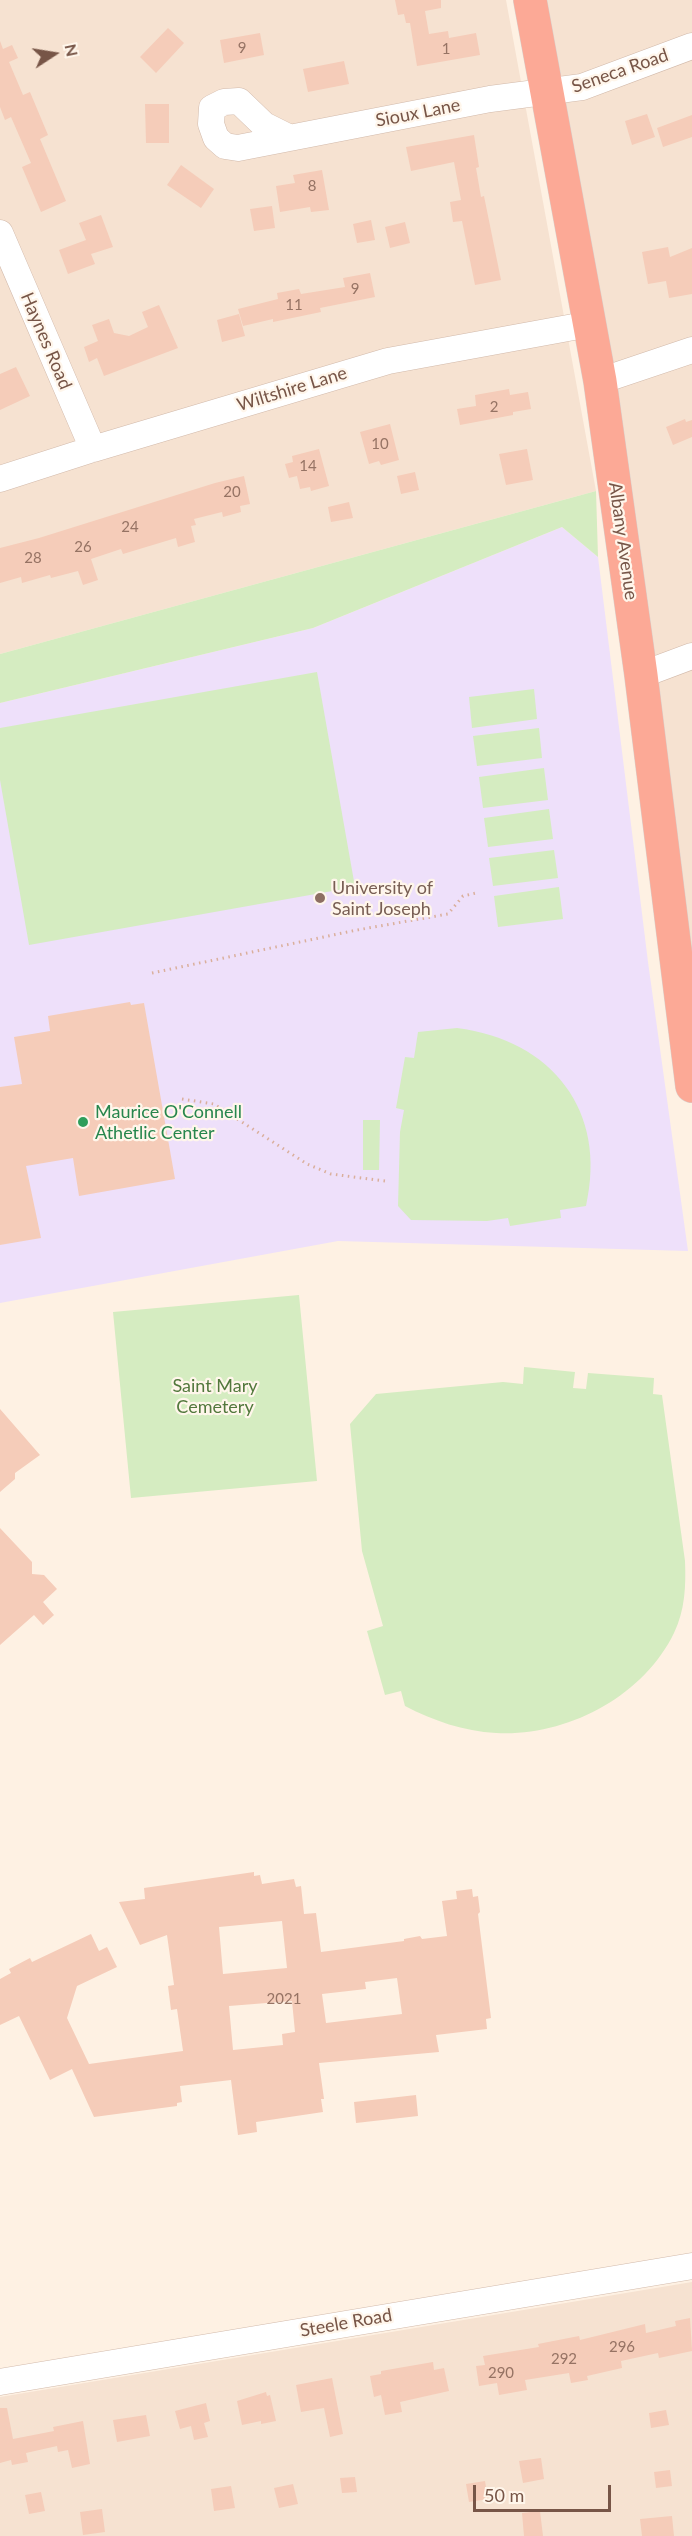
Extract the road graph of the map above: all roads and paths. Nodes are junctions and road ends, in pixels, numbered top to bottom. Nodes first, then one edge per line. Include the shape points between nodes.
1 (530, 0) edge
2 (692, 46) edge
3 (546, 92) junction
4 (290, 138) dead end
5 (0, 233) edge
6 (590, 324) junction
7 (692, 350) edge
8 (600, 381) junction
9 (93, 449) junction
10 (0, 479) edge
11 (692, 656) edge
12 (641, 675) junction
13 (476, 893) dead end
14 (683, 953) edge
15 (152, 973) dead end
16 (692, 1086) edge
17 (182, 1099) dead end
18 (384, 1181) dead end
19 (692, 2266) edge
20 (0, 2382) edge

1 - 3 highway, Albany Avenue
2 - 3 street, Seneca Road via 595,83
3 - 4 street, Sioux Lane
3 - 6 highway, Albany Avenue
5 - 9 street, Haynes Road
6 - 8 highway, Albany Avenue
6 - 9 street, Wiltshire Lane via 388,361
7 - 8 street
8 - 12 highway, Albany Avenue
9 - 10 street, Wiltshire Lane
11 - 12 street
12 - 14 highway, Albany Avenue
13 - 15 path via 463,897 448,914
14 - 16 highway, Albany Avenue
17 - 18 path via 214,1104 307,1164 331,1174
19 - 20 street, Steele Road

